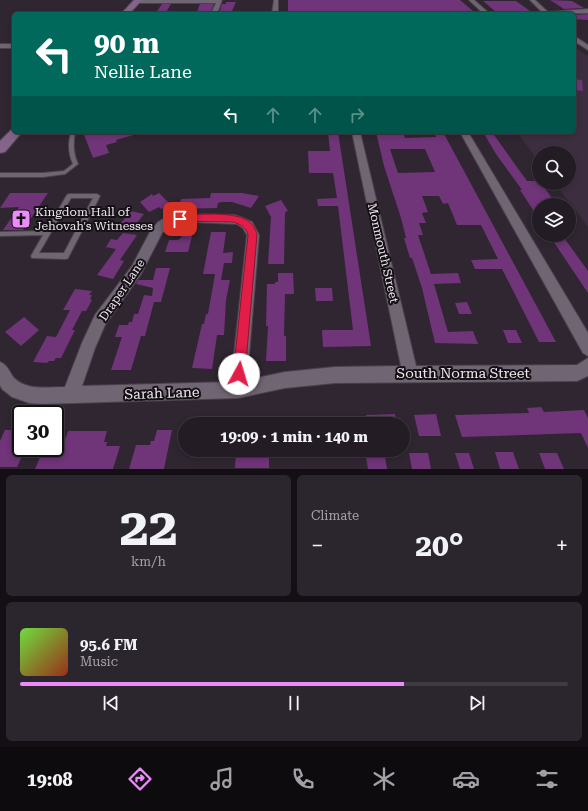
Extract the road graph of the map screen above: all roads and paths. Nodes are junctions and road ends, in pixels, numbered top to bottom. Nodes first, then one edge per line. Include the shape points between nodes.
1 (219, 0) edge
2 (276, 0) edge
3 (471, 0) edge
4 (532, 0) edge
5 (137, 1) edge
6 (588, 11) edge
7 (127, 12) edge
8 (215, 12) edge
9 (275, 12) edge
10 (485, 12) edge
11 (545, 12) edge
12 (574, 12) edge
13 (576, 41) edge
14 (588, 42) edge
15 (0, 46) edge
16 (12, 46) edge
17 (588, 48) edge
18 (14, 134) edge
19 (72, 134) edge
20 (356, 134) edge
21 (465, 134) edge
22 (0, 149) edge
23 (0, 175) edge
24 (47, 233) junction
25 (0, 234) edge
26 (588, 348) edge
27 (588, 366) edge
28 (0, 370) edge
29 (410, 373) junction
30 (335, 375) joint
31 (238, 390) junction
32 (70, 396) junction

1 - 5 street
1 - 8 street
2 - 9 street
3 - 10 street
4 - 11 street
5 - 7 street
6 - 12 street
13 - 14 street
13 - 17 street
15 - 16 street
18 - 22 street
19 - 23 lane via 71,155 76,164 65,172
20 - 29 street, Monmouth Street
21 - 26 street
24 - 24 lane via 69,196 97,196 66,256 34,256
24 - 25 lane
27 - 29 street, South Norma Street via 577,373
28 - 32 street, Sarah Lane via 8,383 18,391 29,395
29 - 30 street, South Norma Street
30 - 31 street, Sarah Lane via 285,380
31 - 32 street, Sarah Lane
31 - 32 street, Draper Lane via 253,235 244,222 234,219 180,219 159,228 141,264 103,316

